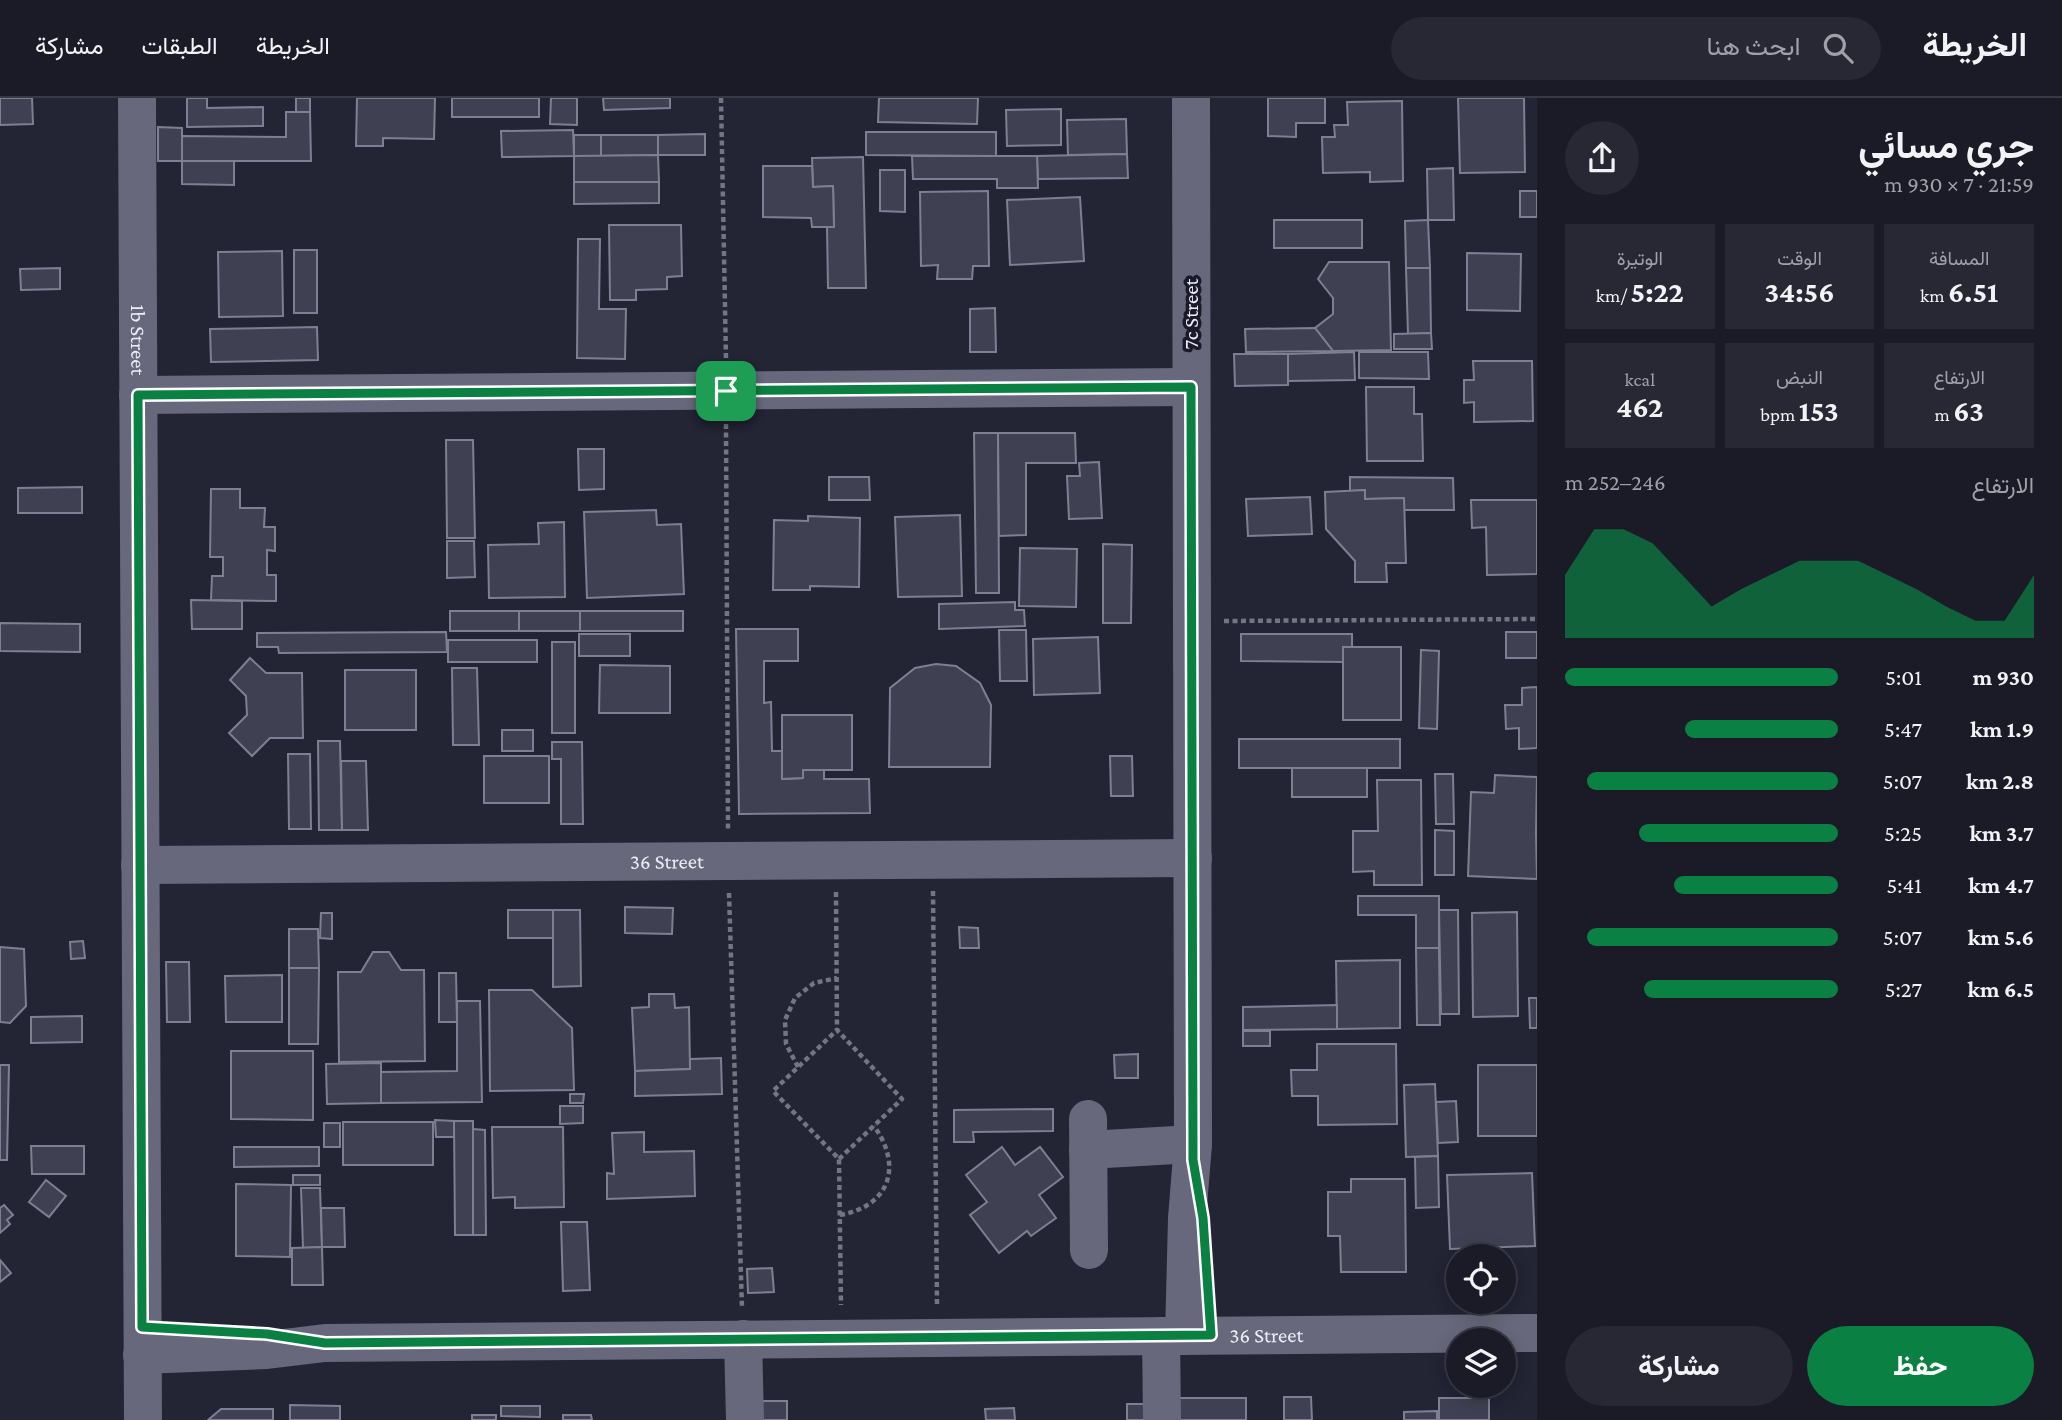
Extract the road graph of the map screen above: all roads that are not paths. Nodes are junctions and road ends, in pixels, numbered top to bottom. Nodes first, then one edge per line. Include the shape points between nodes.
1 (137, 98) edge
2 (1191, 98) edge
3 (1191, 387) junction
4 (138, 395) junction
5 (1192, 858) junction
6 (140, 865) junction
7 (1193, 1152) junction
8 (1089, 1250) dead end
9 (1537, 1333) edge
10 (1185, 1336) junction
11 (743, 1339) junction
12 (142, 1341) junction
13 (143, 1420) edge
14 (745, 1420) edge
15 (1162, 1420) edge

1 - 4 street, 1b Street
2 - 3 street, 7c Street
3 - 4 street
3 - 5 street, 7c Street
4 - 6 street, 1b Street
5 - 6 street, 36 Street
5 - 7 street, 7c Street
6 - 12 street, 1b Street
7 - 8 street via 1088,1135
7 - 10 street, 7c Street via 1203,1218
9 - 10 street, 36 Street
10 - 11 street, 36 Street
10 - 15 street, 7c Street
11 - 12 street, 36 Street via 325,1343 267,1350
11 - 14 street
12 - 13 street, 1b Street

